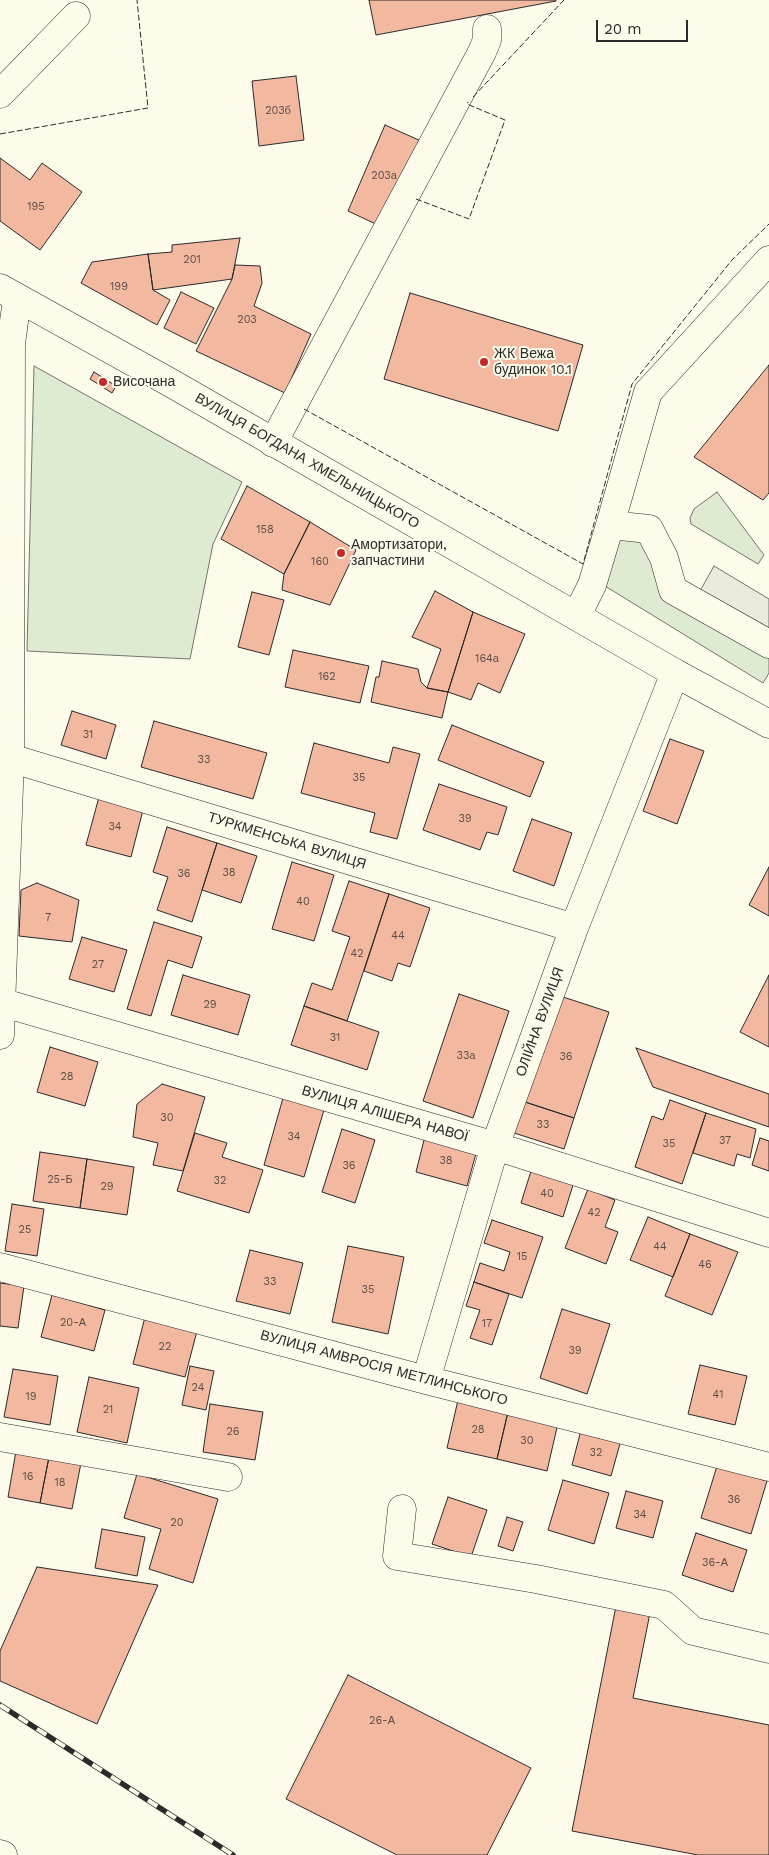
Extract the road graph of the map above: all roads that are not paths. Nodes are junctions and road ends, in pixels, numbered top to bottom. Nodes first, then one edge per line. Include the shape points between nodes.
1 (76, 16) dead end
2 (488, 29) dead end
3 (0, 94) edge
4 (769, 260) edge
5 (9, 293) edge
6 (273, 443) junction
7 (610, 525) junction
8 (577, 615) junction
9 (769, 644) edge
10 (675, 673) junction
11 (769, 724) edge
12 (5, 758) edge
13 (574, 928) junction
14 (1, 1002) edge
15 (0, 1035) edge
16 (495, 1146) junction
17 (769, 1233) edge
18 (0, 1266) edge
19 (426, 1380) junction
20 (0, 1437) edge
21 (769, 1467) edge
22 (228, 1477) dead end
23 (402, 1509) dead end
24 (769, 1649) edge

1 - 3 street
2 - 6 street via 482,52
4 - 7 street via 648,392
5 - 6 street, ВУЛИЦЯ БОГДАНА ХМЕЛЬНИЦЬКОГО
5 - 12 street
6 - 8 street, ВУЛИЦЯ БОГДАНА ХМЕЛЬНИЦЬКОГО
7 - 8 street via 592,585
7 - 9 street via 649,528 664,558 673,590
8 - 10 street, ВУЛИЦЯ БОГДАНА ХМЕЛЬНИЦЬКОГО
10 - 11 street, ВУЛИЦЯ БОГДАНА ХМЕЛЬНИЦЬКОГО
10 - 13 street, ОЛІЙНА ВУЛИЦЯ
12 - 13 street, ТУРКМЕНСЬКА ВУЛИЦЯ
12 - 14 street
13 - 16 street, ОЛІЙНА ВУЛИЦЯ
14 - 15 street
14 - 16 street, ВУЛИЦЯ АЛІШЕРА НАВОЇ
16 - 17 street, ВУЛИЦЯ АЛІШЕРА НАВОЇ
16 - 19 street, ОЛІЙНА ВУЛИЦЯ
18 - 19 street, ВУЛИЦЯ АМВРОСІЯ МЕТЛИНСЬКОГО
19 - 21 street, ВУЛИЦЯ АМВРОСІЯ МЕТЛИНСЬКОГО
20 - 22 street
23 - 24 street via 397,1556 664,1605 693,1632

